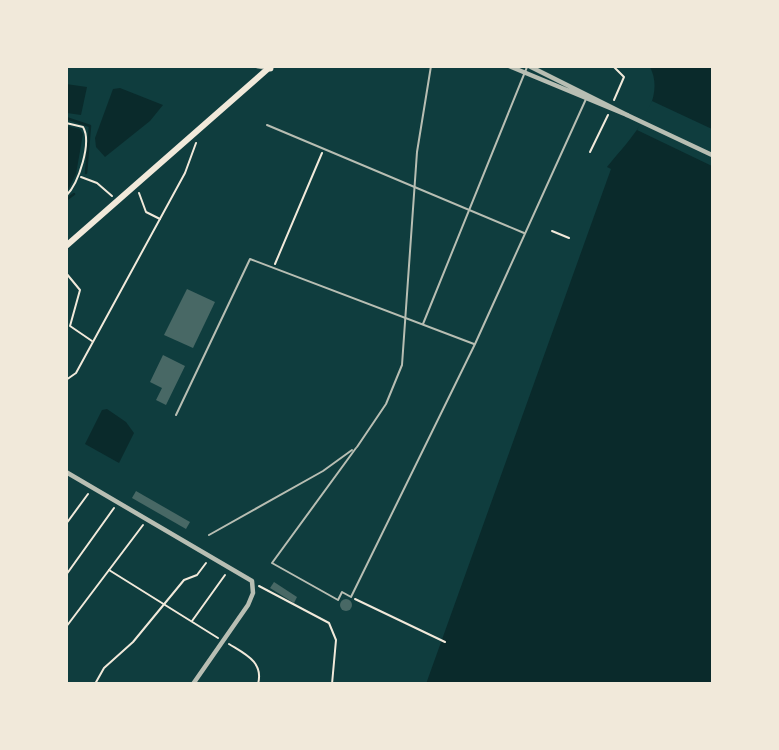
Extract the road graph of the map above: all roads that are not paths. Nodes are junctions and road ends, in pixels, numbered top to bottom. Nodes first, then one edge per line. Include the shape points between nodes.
1 (257, 66) edge
2 (431, 66) edge
3 (509, 66) edge
4 (271, 67) edge
5 (531, 67) edge
6 (527, 74) junction
7 (587, 97) junction
8 (267, 125) dead end
9 (712, 155) edge
10 (415, 187) junction
11 (469, 210) junction
12 (525, 233) junction
13 (66, 246) edge
14 (406, 318) junction
15 (423, 324) junction
16 (475, 344) junction
17 (176, 415) dead end
18 (356, 448) junction
19 (66, 472) edge
20 (209, 535) dead end
21 (193, 684) edge

1 - 4 street
2 - 10 lane
3 - 6 street
4 - 13 main road
5 - 6 lane
5 - 6 lane
5 - 7 street
6 - 7 street
6 - 11 lane
7 - 9 street
7 - 12 lane
8 - 10 lane
10 - 11 lane
10 - 14 lane
11 - 12 lane
11 - 15 lane
12 - 16 lane
14 - 15 lane
14 - 17 lane via 250,259
14 - 18 lane via 396,381
15 - 16 lane
16 - 18 lane via 351,597 342,592 338,600 272,564
18 - 20 lane
19 - 21 street via 252,581 248,605

